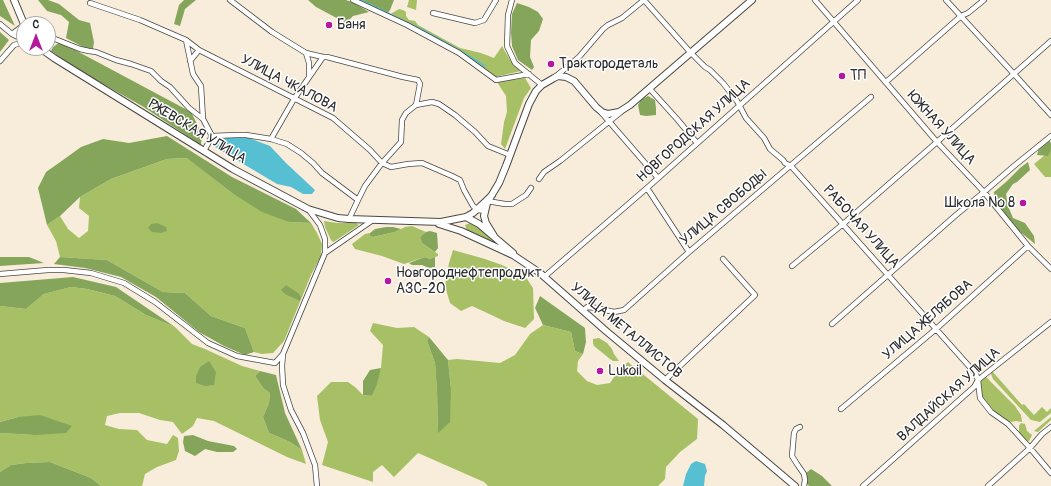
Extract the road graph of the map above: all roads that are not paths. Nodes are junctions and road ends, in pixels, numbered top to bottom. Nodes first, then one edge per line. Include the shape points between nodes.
1 (14, 0) edge
2 (230, 0) edge
3 (352, 0) edge
4 (496, 0) edge
5 (512, 0) edge
6 (644, 0) edge
7 (752, 0) edge
8 (815, 0) edge
9 (858, 0) edge
10 (946, 0) edge
11 (984, 0) edge
12 (90, 3) dead end
13 (433, 13) dead end
14 (21, 16) edge
15 (960, 16) junction
16 (834, 21) junction
17 (0, 24) edge
18 (16, 31) edge
19 (12, 34) junction
20 (16, 36) edge
21 (56, 39) edge
22 (186, 40) junction
23 (1051, 41) edge
24 (16, 44) edge
25 (199, 50) junction
26 (306, 53) junction
27 (691, 53) junction
28 (51, 56) edge
29 (323, 57) junction
30 (0, 61) edge
31 (190, 61) junction
32 (529, 74) junction
33 (1014, 74) junction
34 (309, 78) junction
35 (554, 78) junction
36 (886, 82) junction
37 (542, 85) junction
38 (649, 88) junction
39 (871, 97) dead end
40 (294, 99) junction
41 (416, 105) junction
42 (740, 106) junction
43 (600, 111) junction
44 (622, 111) junction
45 (1051, 115) edge
46 (203, 119) junction
47 (609, 122) junction
48 (212, 136) junction
49 (1051, 136) edge
50 (271, 139) junction
51 (937, 142) junction
52 (697, 143) junction
53 (204, 151) junction
54 (510, 155) junction
55 (382, 163) junction
56 (791, 166) junction
57 (658, 178) junction
58 (539, 179) dead end
59 (531, 188) dead end
60 (646, 188) junction
61 (984, 192) junction
62 (358, 200) junction
63 (487, 201) junction
64 (308, 209) junction
65 (478, 210) junction
66 (485, 211) junction
67 (463, 218) junction
68 (349, 219) junction
69 (373, 220) junction
70 (426, 222) junction
71 (843, 224) junction
72 (461, 231) junction
73 (494, 236) junction
74 (1028, 246) junction
75 (689, 252) junction
76 (325, 253) junction
77 (723, 259) dead end
78 (524, 262) junction
79 (792, 266) dead end
80 (1051, 269) edge
81 (0, 274) edge
82 (888, 274) junction
83 (544, 277) junction
84 (583, 311) junction
85 (1051, 322) edge
86 (832, 324) dead end
87 (936, 329) junction
88 (283, 354) junction
89 (275, 364) junction
90 (282, 366) junction
91 (665, 380) junction
92 (978, 380) junction
93 (840, 409) dead end
94 (800, 427) dead end
95 (1051, 427) edge
96 (1030, 448) junction
97 (1051, 473) edge
98 (317, 486) edge
99 (795, 486) edge
100 (804, 486) edge
101 (863, 486) edge
102 (988, 486) edge

1 - 14 main road
2 - 26 street via 272,32
3 - 32 street via 407,25 459,53 496,80
4 - 13 street via 484,20 475,23
5 - 32 street via 508,15 507,46 515,63
6 - 27 street, РАБОЧАЯ УЛИЦА
6 - 35 street via 603,29 579,57
7 - 27 main road
8 - 16 street, ЮЖНАЯ УЛИЦА
9 - 16 street, НОВГОРОДСКАЯ УЛИЦА
10 - 15 street
11 - 15 street via 968,14
12 - 22 street, УЛИЦА ЧКАЛОВА via 140,20
15 - 33 street
15 - 36 street
16 - 36 street, ЮЖНАЯ УЛИЦА
16 - 42 street, НОВГОРОДСКАЯ УЛИЦА
17 - 19 street
18 - 19 street
19 - 20 street
21 - 46 street, РЖЕВСКАЯ УЛИЦА via 151,71
22 - 25 street, УЛИЦА ЧКАЛОВА
22 - 31 street
23 - 33 street
24 - 30 street
25 - 31 street
25 - 40 street, УЛИЦА ЧКАЛОВА
26 - 29 street
26 - 34 street via 310,63
27 - 38 main road
27 - 42 street, РАБОЧАЯ УЛИЦА via 723,83
28 - 53 main road, РЖЕВСКАЯ УЛИЦА
29 - 34 street
29 - 41 street via 418,80 420,84
31 - 46 street via 193,74 201,86
32 - 37 street
33 - 45 street
33 - 51 street
34 - 40 street
35 - 37 main road
35 - 43 main road via 562,76 574,81
36 - 51 street, ЮЖНАЯ УЛИЦА
37 - 54 main road via 529,104
38 - 44 main road
38 - 52 street
39 - 56 street, УЛИЦА СВОБОДЫ
40 - 50 street
40 - 55 street, УЛИЦА ЧКАЛОВА via 333,118
41 - 54 street via 432,102 439,104 455,115 488,146
41 - 55 street via 402,120 401,142
42 - 52 street, НОВГОРОДСКАЯ УЛИЦА
42 - 56 street, РАБОЧАЯ УЛИЦА via 770,149
43 - 44 main road via 608,114
43 - 47 street
44 - 47 street
46 - 48 street, РЖЕВСКАЯ УЛИЦА
47 - 57 street
47 - 58 street via 544,172
48 - 50 street, РЖЕВСКАЯ УЛИЦА via 237,134
48 - 53 street
49 - 61 street
50 - 62 street, РЖЕВСКАЯ УЛИЦА via 287,144 301,153 322,173
51 - 61 street, ЮЖНАЯ УЛИЦА
51 - 71 street
52 - 57 street, НОВГОРОДСКАЯ УЛИЦА
53 - 64 main road, РЖЕВСКАЯ УЛИЦА
54 - 63 main road via 499,183
55 - 62 street
55 - 65 street via 391,167 422,163 452,176 460,180 473,206
56 - 71 street, РАБОЧАЯ УЛИЦА
56 - 75 street, УЛИЦА СВОБОДЫ
57 - 60 street, НОВГОРОДСКАЯ УЛИЦА
59 - 63 street via 526,195 512,204
60 - 75 street
60 - 83 street, НОВГОРОДСКАЯ УЛИЦА
61 - 74 street, ЮЖНАЯ УЛИЦА
61 - 82 street
62 - 68 street
63 - 65 main road
63 - 66 main road
64 - 68 main road, РЖЕВСКАЯ УЛИЦА
64 - 76 street via 320,226 325,239
65 - 66 street
65 - 67 main road
66 - 73 main road via 486,223
67 - 70 main road
67 - 72 main road
67 - 73 main road via 474,220
68 - 69 main road, РЖЕВСКАЯ УЛИЦА
69 - 70 main road, РЖЕВСКАЯ УЛИЦА
69 - 76 street
70 - 72 main road, УЛИЦА МЕТАЛЛИСТОВ
71 - 79 street
71 - 82 street, РАБОЧАЯ УЛИЦА
72 - 78 main road, УЛИЦА МЕТАЛЛИСТОВ
73 - 78 main road
74 - 80 street, ЮЖНАЯ УЛИЦА
74 - 87 street, УЛИЦА ЖЕЛЯБОВА
75 - 84 street, УЛИЦА СВОБОДЫ via 624,310 614,312 587,307
76 - 88 street
77 - 91 street via 756,295
78 - 83 main road, УЛИЦА МЕТАЛЛИСТОВ
81 - 89 street via 64,270 91,273 124,283 155,302 208,343 238,356
82 - 86 street
82 - 87 street, РАБОЧАЯ УЛИЦА
83 - 84 main road, УЛИЦА МЕТАЛЛИСТОВ
84 - 91 main road, УЛИЦА МЕТАЛЛИСТОВ
85 - 92 street, ВАЛДАЙСКАЯ УЛИЦА
87 - 92 street, РАБОЧАЯ УЛИЦА via 976,374
87 - 93 street, УЛИЦА ЖЕЛЯБОВА
88 - 89 street
88 - 90 street
89 - 90 street
90 - 98 street via 283,385 315,465
91 - 99 main road, УЛИЦА МЕТАЛЛИСТОВ
92 - 96 street, РАБОЧАЯ УЛИЦА via 980,398 991,412 1008,424
92 - 101 street, ВАЛДАЙСКАЯ УЛИЦА via 974,387
94 - 100 street via 794,433 792,456 804,474
95 - 96 street
96 - 97 street, РАБОЧАЯ УЛИЦА
96 - 102 street

